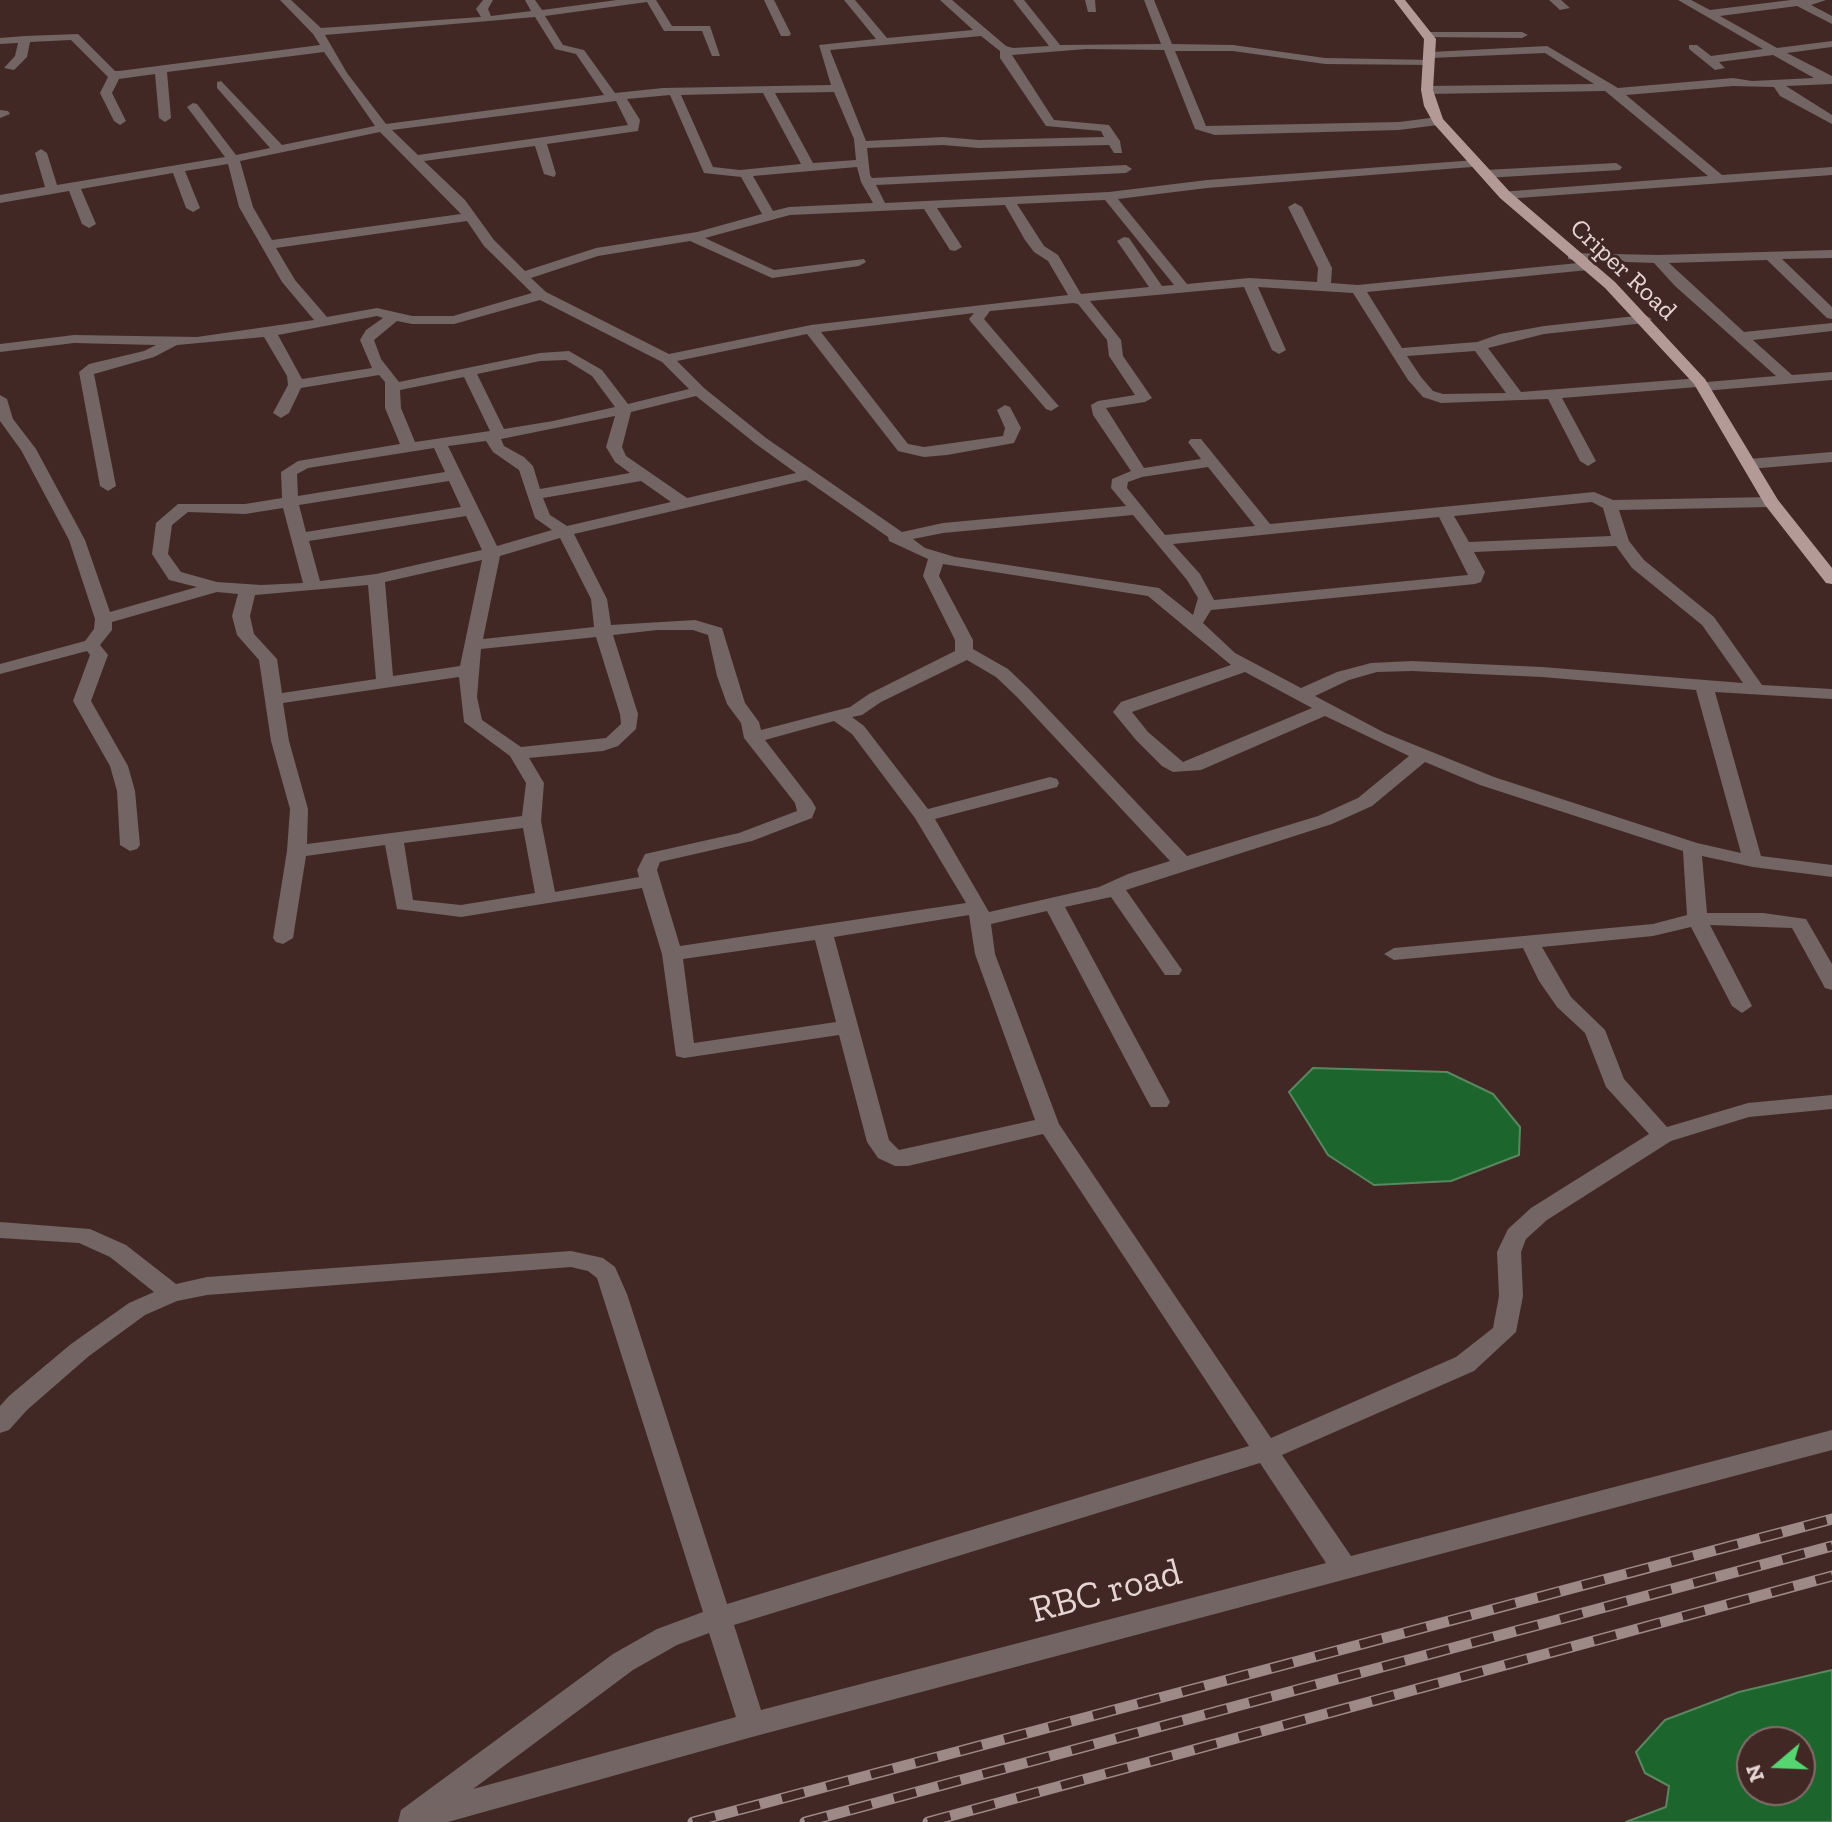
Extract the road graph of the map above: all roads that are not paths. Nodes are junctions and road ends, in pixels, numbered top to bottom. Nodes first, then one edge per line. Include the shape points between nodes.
1 (309, 0) edge
2 (488, 0) edge
3 (530, 0) edge
4 (637, 0) edge
5 (651, 0) edge
6 (769, 0) edge
7 (849, 0) edge
8 (945, 0) edge
9 (1018, 0) edge
10 (1149, 0) edge
11 (1399, 0) edge
12 (1554, 0) edge
13 (1683, 0) edge
14 (1821, 0) edge
15 (287, 1) edge
16 (1801, 2) junction
17 (1564, 8) dead end
18 (539, 14) junction
19 (1707, 14) junction
20 (488, 20) junction
21 (1832, 21) edge
22 (318, 32) junction
23 (984, 32) junction
24 (785, 34) dead end
25 (1426, 35) junction
26 (1522, 35) dead end
27 (25, 39) junction
28 (0, 41) edge
29 (886, 43) junction
30 (1832, 44) edge
31 (1168, 47) junction
32 (1693, 47) dead end
33 (326, 48) junction
34 (1057, 48) junction
35 (1006, 51) junction
36 (1778, 52) junction
37 (716, 54) dead end
38 (1430, 59) junction
39 (1707, 60) junction
40 (10, 68) dead end
41 (161, 71) junction
42 (115, 75) junction
43 (1830, 80) edge
44 (1733, 82) junction
45 (1778, 84) junction
46 (221, 85) dead end
47 (766, 88) junction
48 (838, 88) junction
49 (1427, 90) junction
50 (1611, 90) junction
51 (674, 92) junction
52 (616, 97) junction
53 (193, 107) dead end
54 (165, 118) dead end
55 (1832, 120) edge
56 (120, 121) dead end
57 (1438, 121) junction
58 (383, 128) junction
59 (458, 135) junction
60 (540, 141) junction
61 (1114, 141) junction
62 (860, 145) junction
63 (279, 150) junction
64 (41, 153) dead end
65 (233, 159) junction
66 (414, 159) junction
67 (863, 163) junction
68 (1472, 163) junction
69 (808, 165) junction
70 (1616, 167) dead end
71 (177, 168) junction
72 (1126, 169) junction
73 (1832, 171) edge
74 (742, 173) junction
75 (550, 174) dead end
76 (1485, 174) junction
77 (1719, 179) junction
78 (867, 182) junction
79 (74, 188) junction
80 (52, 191) junction
81 (1139, 193) junction
82 (1505, 195) junction
83 (1109, 196) junction
84 (0, 199) edge
85 (1009, 201) junction
86 (928, 205) junction
87 (881, 207) junction
88 (1295, 207) dead end
89 (193, 208) dead end
90 (769, 216) junction
91 (469, 217) junction
92 (89, 224) dead end
93 (692, 237) junction
94 (1124, 241) dead end
95 (268, 245) junction
96 (955, 247) dead end
97 (1832, 254) edge
98 (1573, 256) junction
99 (1772, 257) junction
100 (1658, 259) junction
101 (859, 262) dead end
102 (1588, 266) junction
103 (523, 276) junction
104 (1249, 282) junction
105 (1324, 288) junction
106 (1184, 289) junction
107 (1358, 289) junction
108 (1159, 292) junction
109 (541, 295) junction
110 (1080, 300) junction
111 (986, 307) junction
112 (1832, 315) edge
113 (394, 316) junction
114 (1645, 319) junction
115 (322, 320) junction
116 (1832, 327) edge
117 (811, 329) junction
118 (269, 332) junction
119 (1742, 337) junction
120 (175, 341) junction
121 (1479, 346) junction
122 (0, 348) edge
123 (1279, 350) dead end
124 (1400, 352) junction
125 (667, 359) junction
126 (384, 370) junction
127 (469, 373) junction
128 (1825, 376) edge
129 (1790, 381) junction
130 (1702, 384) junction
131 (295, 385) junction
132 (394, 387) junction
133 (699, 391) junction
134 (1832, 391) edge
135 (1553, 394) junction
136 (1517, 397) junction
137 (0, 399) edge
138 (1051, 406) dead end
139 (624, 409) junction
140 (1005, 410) dead end
141 (281, 413) dead end
142 (496, 436) junction
143 (1196, 442) dead end
144 (439, 443) junction
145 (410, 449) junction
146 (1832, 457) edge
147 (1588, 461) dead end
148 (1212, 462) junction
149 (1749, 464) junction
150 (1140, 473) junction
151 (811, 474) junction
152 (454, 475) junction
153 (641, 476) junction
154 (108, 486) dead end
155 (534, 495) junction
156 (682, 502) junction
157 (1771, 502) junction
158 (290, 503) junction
159 (1610, 505) junction
160 (471, 510) junction
161 (1137, 510) junction
162 (1443, 510) junction
163 (1265, 528) junction
164 (565, 531) junction
165 (298, 538) junction
166 (895, 538) junction
167 (1161, 540) junction
168 (1621, 541) junction
169 (1463, 547) junction
170 (492, 553) junction
171 (936, 559) junction
172 (376, 579) junction
173 (1832, 579) edge
174 (216, 587) junction
175 (313, 587) junction
176 (248, 589) junction
177 (1205, 606) junction
178 (104, 619) junction
179 (1194, 624) junction
180 (603, 631) junction
181 (91, 645) junction
182 (474, 645) junction
183 (964, 651) junction
184 (1246, 666) junction
185 (0, 669) edge
186 (468, 670) junction
187 (385, 683) junction
188 (1704, 686) junction
189 (1757, 690) junction
190 (1832, 694) edge
191 (1299, 696) junction
192 (275, 699) junction
193 (1325, 709) junction
194 (837, 715) junction
195 (753, 738) junction
196 (517, 753) junction
197 (1422, 755) junction
198 (1050, 783) dead end
199 (924, 816) junction
200 (531, 821) junction
201 (394, 838) junction
202 (130, 845) dead end
203 (1692, 848) junction
204 (297, 851) junction
205 (1753, 861) junction
206 (1184, 864) junction
207 (1832, 871) edge
208 (650, 881) junction
209 (1115, 888) junction
210 (546, 897) junction
211 (1054, 905) junction
212 (979, 913) junction
213 (1697, 919) junction
214 (823, 933) junction
215 (283, 938) dead end
216 (1530, 942) junction
217 (672, 954) junction
218 (1394, 954) dead end
219 (1172, 970) dead end
220 (1832, 983) edge
221 (1742, 1006) dead end
222 (849, 1027) junction
223 (1159, 1102) dead end
224 (1832, 1102) edge
225 (1048, 1125) junction
226 (1663, 1136) junction
227 (0, 1230) edge
228 (172, 1294) junction
229 (0, 1423) edge
230 (1832, 1440) edge
231 (1266, 1451) junction
232 (1344, 1568) junction
233 (716, 1619) junction
234 (752, 1725) junction
235 (405, 1820) edge

1 - 15 street
2 - 20 street via 482,9
3 - 18 street
4 - 18 street
5 - 37 street via 668,29 707,29
6 - 24 street
7 - 29 street
8 - 23 street
9 - 34 street
10 - 31 street
11 - 25 main road, Criper Road
12 - 17 street
13 - 19 street
14 - 16 street
15 - 22 street
16 - 19 street
16 - 21 street
18 - 20 street
18 - 52 street via 559,47 580,52
19 - 36 street
20 - 22 street
22 - 33 street
23 - 29 street
23 - 35 street
25 - 26 street
25 - 38 main road, Criper Road
27 - 28 street
27 - 40 street via 21,57
27 - 42 street via 76,37
29 - 48 street via 822,48
30 - 36 street
31 - 34 street
31 - 38 street via 1233,48 1325,61
31 - 57 street via 1197,126 1207,131
32 - 39 street
33 - 41 street
33 - 58 street
34 - 35 street
35 - 61 street via 1050,123 1103,127
36 - 39 street
36 - 43 street
38 - 49 main road, Criper Road
38 - 50 street via 1547,49
39 - 44 street
41 - 42 street
41 - 54 street
42 - 56 street via 106,93
43 - 45 street
44 - 45 street
44 - 50 street
45 - 55 street via 1784,93
46 - 63 street
47 - 48 street
47 - 51 street
47 - 69 street
48 - 62 street
49 - 50 street
49 - 57 main road, Criper Road
50 - 77 street
51 - 52 street
51 - 74 street via 708,170
52 - 59 street
52 - 60 street via 634,120 634,128
53 - 65 street
57 - 68 main road, Criper Road
58 - 59 street
58 - 63 street
58 - 66 street
59 - 60 street
59 - 66 street
60 - 75 street
61 - 62 street
61 - 72 street
62 - 67 street
63 - 65 street
64 - 80 street
65 - 71 street
65 - 95 street via 246,207
66 - 91 street
67 - 69 street
67 - 78 street
68 - 76 main road, Criper Road
68 - 81 street
69 - 74 street
70 - 76 street
71 - 79 street
71 - 89 street
72 - 78 street
72 - 81 street
73 - 77 street
74 - 90 street
76 - 82 main road, Criper Road
77 - 82 street
78 - 87 street
79 - 80 street
79 - 92 street
80 - 84 street
81 - 83 street
82 - 98 main road, Criper Road
83 - 85 street
83 - 106 street
85 - 86 street
85 - 110 street
86 - 87 street
86 - 96 street
87 - 90 street
88 - 105 street via 1325,268
90 - 93 street
91 - 95 street
91 - 103 street
93 - 101 street via 772,274
93 - 103 street via 596,252
94 - 108 street
95 - 115 street via 289,282
97 - 99 street
98 - 100 street
98 - 102 main road, Criper Road
99 - 100 street
99 - 112 street
100 - 119 street
102 - 107 street
102 - 114 main road, Criper Road
103 - 109 street
104 - 105 street
104 - 106 street
104 - 123 street
105 - 107 street
106 - 108 street
107 - 124 street
108 - 110 street
109 - 113 street via 454,320
109 - 125 street
110 - 111 street
110 - 150 street via 1114,340 1116,356 1145,398 1098,405
111 - 117 street
111 - 138 street via 976,319
113 - 115 street via 362,313
113 - 126 street via 367,340
114 - 121 street via 1544,330
114 - 130 main road, Criper Road
115 - 118 street
116 - 119 street
117 - 125 street
117 - 140 street via 903,448 936,451 1009,440 1013,428
118 - 120 street
118 - 131 street
119 - 129 street
120 - 122 street via 74,339
120 - 154 street via 86,372
121 - 124 street
121 - 136 street
124 - 136 street via 1421,389 1434,398
125 - 133 street
126 - 131 street
126 - 132 street
127 - 132 street
127 - 139 street via 569,355 597,373
127 - 142 street
128 - 129 street
128 - 134 street
129 - 130 street
130 - 135 street
130 - 149 main road, Criper Road
131 - 141 street
132 - 145 street via 393,408
133 - 139 street
133 - 151 street
135 - 136 street
135 - 147 street
137 - 178 street via 6,419 77,540
139 - 142 street
139 - 153 street via 616,453
142 - 144 street
142 - 155 street via 498,449 524,465
143 - 148 street
144 - 145 street
144 - 152 street
145 - 158 street via 294,468 287,477
146 - 149 street
148 - 150 street
148 - 163 street
149 - 157 main road, Criper Road
150 - 161 street via 1117,483
151 - 156 street
151 - 166 street
152 - 158 street
152 - 160 street
153 - 155 street
153 - 156 street
155 - 164 street via 543,518
156 - 164 street
157 - 159 street
157 - 173 main road, Criper Road
158 - 165 street
158 - 174 street via 245,509 184,507 164,523 160,554 175,576
159 - 162 street via 1583,497
159 - 168 street
160 - 165 street
160 - 170 street
161 - 166 street via 943,528
161 - 167 street
162 - 163 street
162 - 169 street
163 - 167 street
164 - 170 street
164 - 180 street via 599,599
165 - 175 street
166 - 171 street
167 - 177 street via 1194,578
168 - 169 street
168 - 189 street via 1664,588 1708,621
169 - 177 street via 1477,572 1469,580
170 - 172 street
170 - 182 street
171 - 179 street via 1134,587 1153,592
171 - 183 street via 931,576 959,629
172 - 175 street
172 - 187 street
174 - 176 street
174 - 178 street
175 - 176 street
176 - 192 street via 241,616 246,635 268,659
177 - 179 street
178 - 181 street via 103,630
179 - 184 street via 1217,648
180 - 182 street
180 - 195 street via 695,625 716,632 726,676
180 - 196 street via 630,725 612,742 597,747
181 - 185 street
181 - 202 street via 99,655 82,701 119,766
182 - 186 street
183 - 194 street via 953,663 856,711
183 - 206 street via 1002,673
184 - 191 street
184 - 193 street via 1122,712 1180,768
186 - 187 street
186 - 196 street via 473,722
187 - 192 street
188 - 189 street
188 - 191 street via 1412,666 1377,667 1343,676
188 - 205 street
189 - 190 street
191 - 193 street
192 - 204 street via 280,741 299,809
193 - 197 street
194 - 195 street
194 - 199 street via 858,730
195 - 208 street via 803,801 805,814 745,837 652,858
196 - 200 street via 535,783
197 - 203 street
197 - 206 street via 1365,802 1325,820
198 - 199 street
199 - 212 street
200 - 201 street
200 - 210 street
201 - 204 street
201 - 210 street via 404,905 461,911
203 - 205 street
203 - 213 street
204 - 215 street
205 - 207 street
206 - 209 street
208 - 210 street
208 - 217 street
209 - 211 street
209 - 219 street
211 - 212 street
211 - 223 street
212 - 214 street
212 - 225 street via 985,954
213 - 216 street via 1653,930
213 - 220 street via 1799,923
213 - 221 street
214 - 217 street
214 - 222 street
216 - 218 street
216 - 226 street via 1556,992 1594,1030 1614,1082
217 - 222 street via 684,1051
222 - 225 street via 878,1142 895,1158
224 - 226 street via 1748,1110
225 - 231 street
226 - 231 street via 1539,1214 1516,1235 1509,1252 1511,1296 1504,1332 1465,1364
227 - 228 street via 82,1235 118,1251
228 - 229 street via 137,1309 80,1350
228 - 233 street via 207,1286 571,1259 595,1264 607,1273 615,1294
230 - 232 street, RBC road
231 - 232 street
231 - 233 street
232 - 234 street, RBC road
233 - 234 street
233 - 235 street via 667,1637 623,1662
234 - 235 street, RBC road

